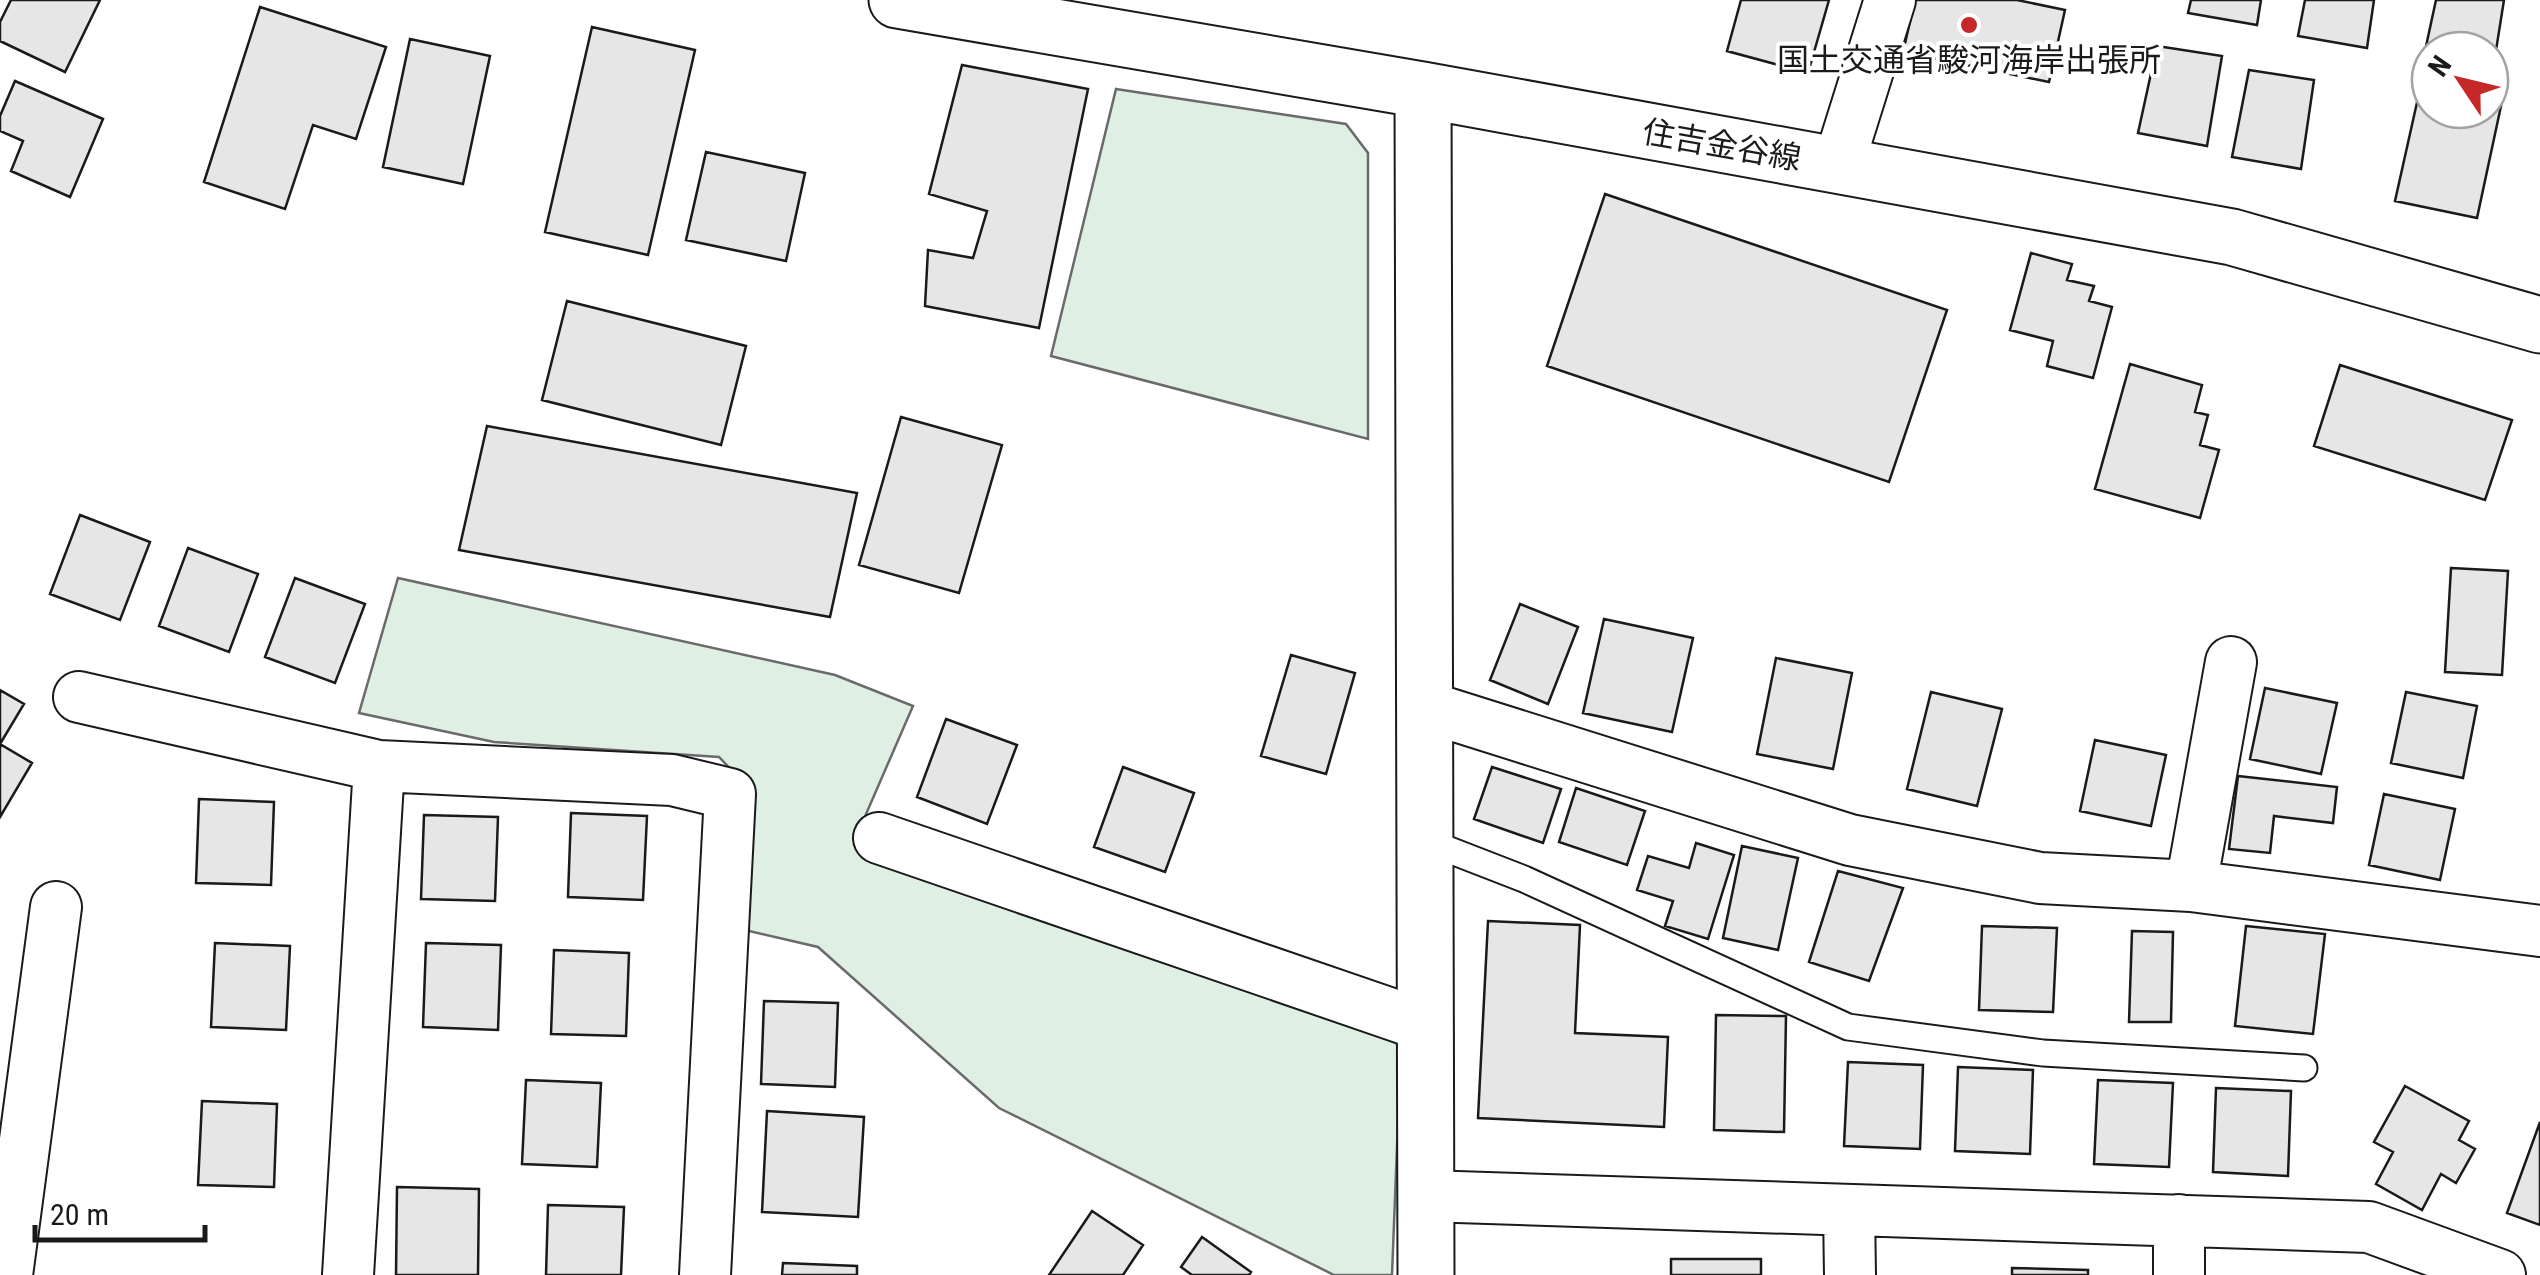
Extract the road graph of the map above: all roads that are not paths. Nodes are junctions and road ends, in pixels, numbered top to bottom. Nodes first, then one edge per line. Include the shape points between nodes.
1 (897, 0) edge
2 (1890, 0) edge
3 (1424, 90) junction
4 (1838, 166) junction
5 (2540, 325) edge
6 (2231, 662) dead end
7 (79, 697) dead end
8 (1424, 706) junction
9 (379, 766) junction
10 (879, 838) dead end
11 (1426, 841) junction
12 (2191, 886) junction
13 (56, 907) dead end
14 (2540, 931) edge
15 (1426, 1026) junction
16 (2304, 1068) dead end
17 (1426, 1196) junction
18 (1849, 1210) junction
19 (2179, 1220) junction
20 (7, 1275) edge
21 (348, 1275) edge
22 (705, 1275) edge
23 (1426, 1275) edge
24 (1850, 1275) edge
25 (2179, 1275) edge
26 (2500, 1275) edge

1 - 3 main road, 住吉金谷線
2 - 4 street
3 - 4 main road, 住吉金谷線
3 - 8 main road
4 - 5 main road, 住吉金谷線 via 2232,237
6 - 12 street
7 - 9 street
8 - 11 main road
8 - 12 street via 1850,840 2040,878
9 - 21 street
9 - 22 street via 672,780 730,794
10 - 15 street
11 - 15 main road
11 - 16 lane via 1848,1027 2043,1053
12 - 14 street
13 - 20 street
15 - 17 main road
17 - 18 street
17 - 23 main road
18 - 19 street
18 - 24 street
19 - 25 street
19 - 26 street via 2370,1227

